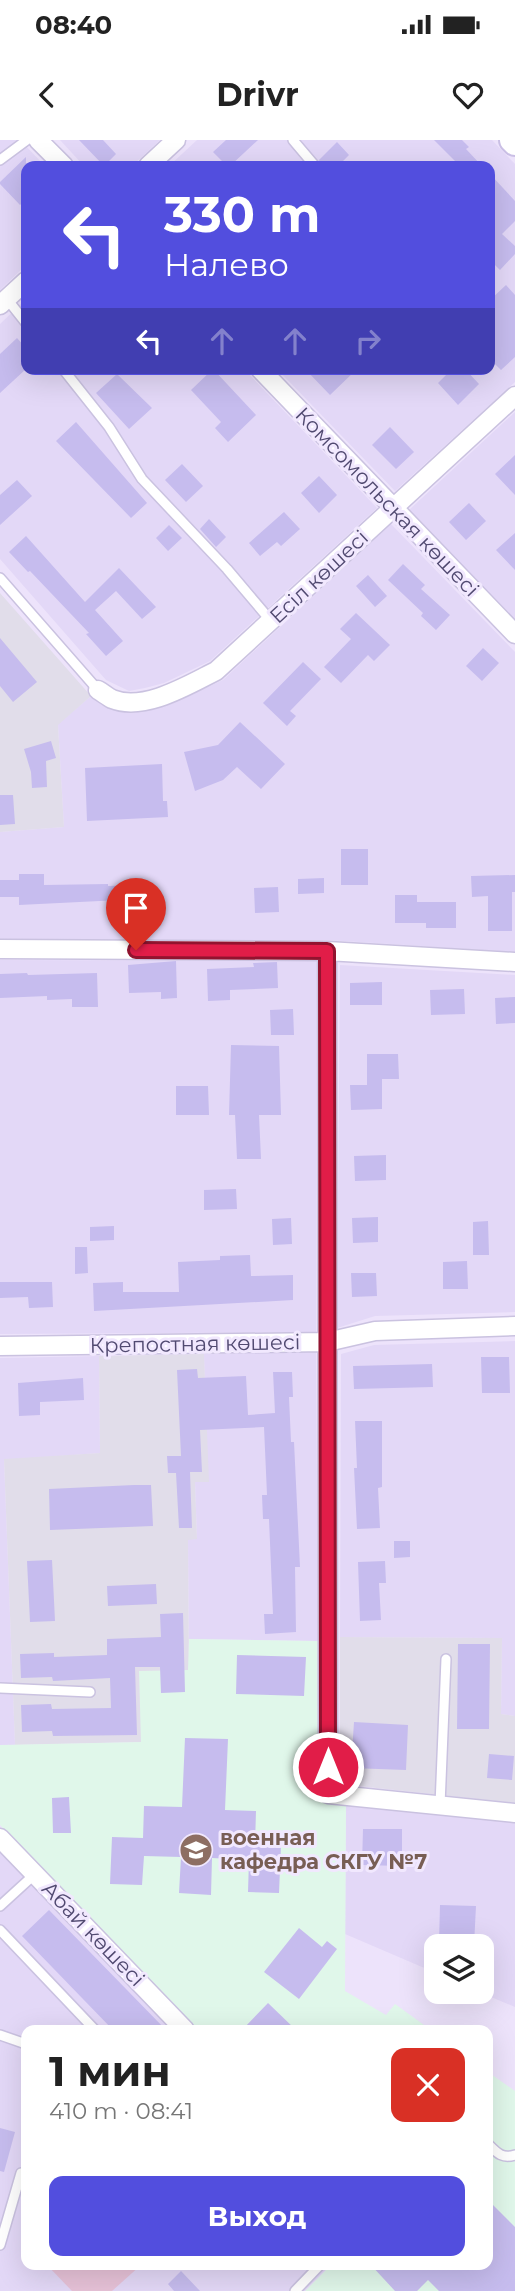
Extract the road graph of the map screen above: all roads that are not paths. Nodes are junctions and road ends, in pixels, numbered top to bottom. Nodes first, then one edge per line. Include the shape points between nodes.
1 (27, 140) edge
2 (38, 140) edge
3 (176, 140) edge
4 (293, 140) edge
5 (0, 160) edge
6 (59, 161) edge
7 (153, 161) edge
8 (311, 161) edge
9 (21, 286) edge
10 (3, 302) edge
11 (21, 318) edge
12 (68, 375) edge
13 (266, 375) edge
14 (515, 396) edge
15 (393, 508) junction
16 (0, 578) edge
17 (271, 621) junction
18 (515, 634) edge
19 (98, 690) joint
20 (0, 949) edge
21 (327, 951) junction
22 (515, 962) edge
23 (515, 1326) edge
24 (327, 1342) junction
25 (0, 1346) edge
26 (446, 1659) dead end
27 (0, 1688) edge
28 (90, 1692) dead end
29 (440, 1805) junction
30 (515, 1813) edge
31 (0, 1838) edge
32 (35, 1874) junction
33 (0, 1906) edge
34 (0, 1930) edge
35 (90, 2025) edge
36 (180, 2025) edge
37 (0, 2035) edge
38 (21, 2042) edge
39 (493, 2149) edge
40 (515, 2155) edge
41 (21, 2176) edge
42 (0, 2245) edge
43 (315, 2270) edge
44 (295, 2291) edge

1 - 5 lane
2 - 6 street
3 - 7 street
4 - 8 lane
9 - 10 street
10 - 11 lane
12 - 17 lane via 110,427 142,479
13 - 15 street, Комсомольская көшесі
14 - 15 street, Есіл көшесі
15 - 17 street, Есіл көшесі
15 - 18 street, Комсомольская көшесі
16 - 19 lane
17 - 19 street, Есіл көшесі via 216,671 167,695 131,702
20 - 21 street
21 - 22 street
21 - 24 street
23 - 24 street, Крепостная көшесі via 375,1331
24 - 25 street, Крепостная көшесі
24 - 29 street via 328,1794
26 - 29 lane
27 - 28 lane
29 - 30 street
31 - 32 street, Абай көшесі
32 - 33 lane
32 - 36 street, Абай көшесі
34 - 35 lane
37 - 38 lane
39 - 40 lane via 500,2155
41 - 42 lane
43 - 44 lane

